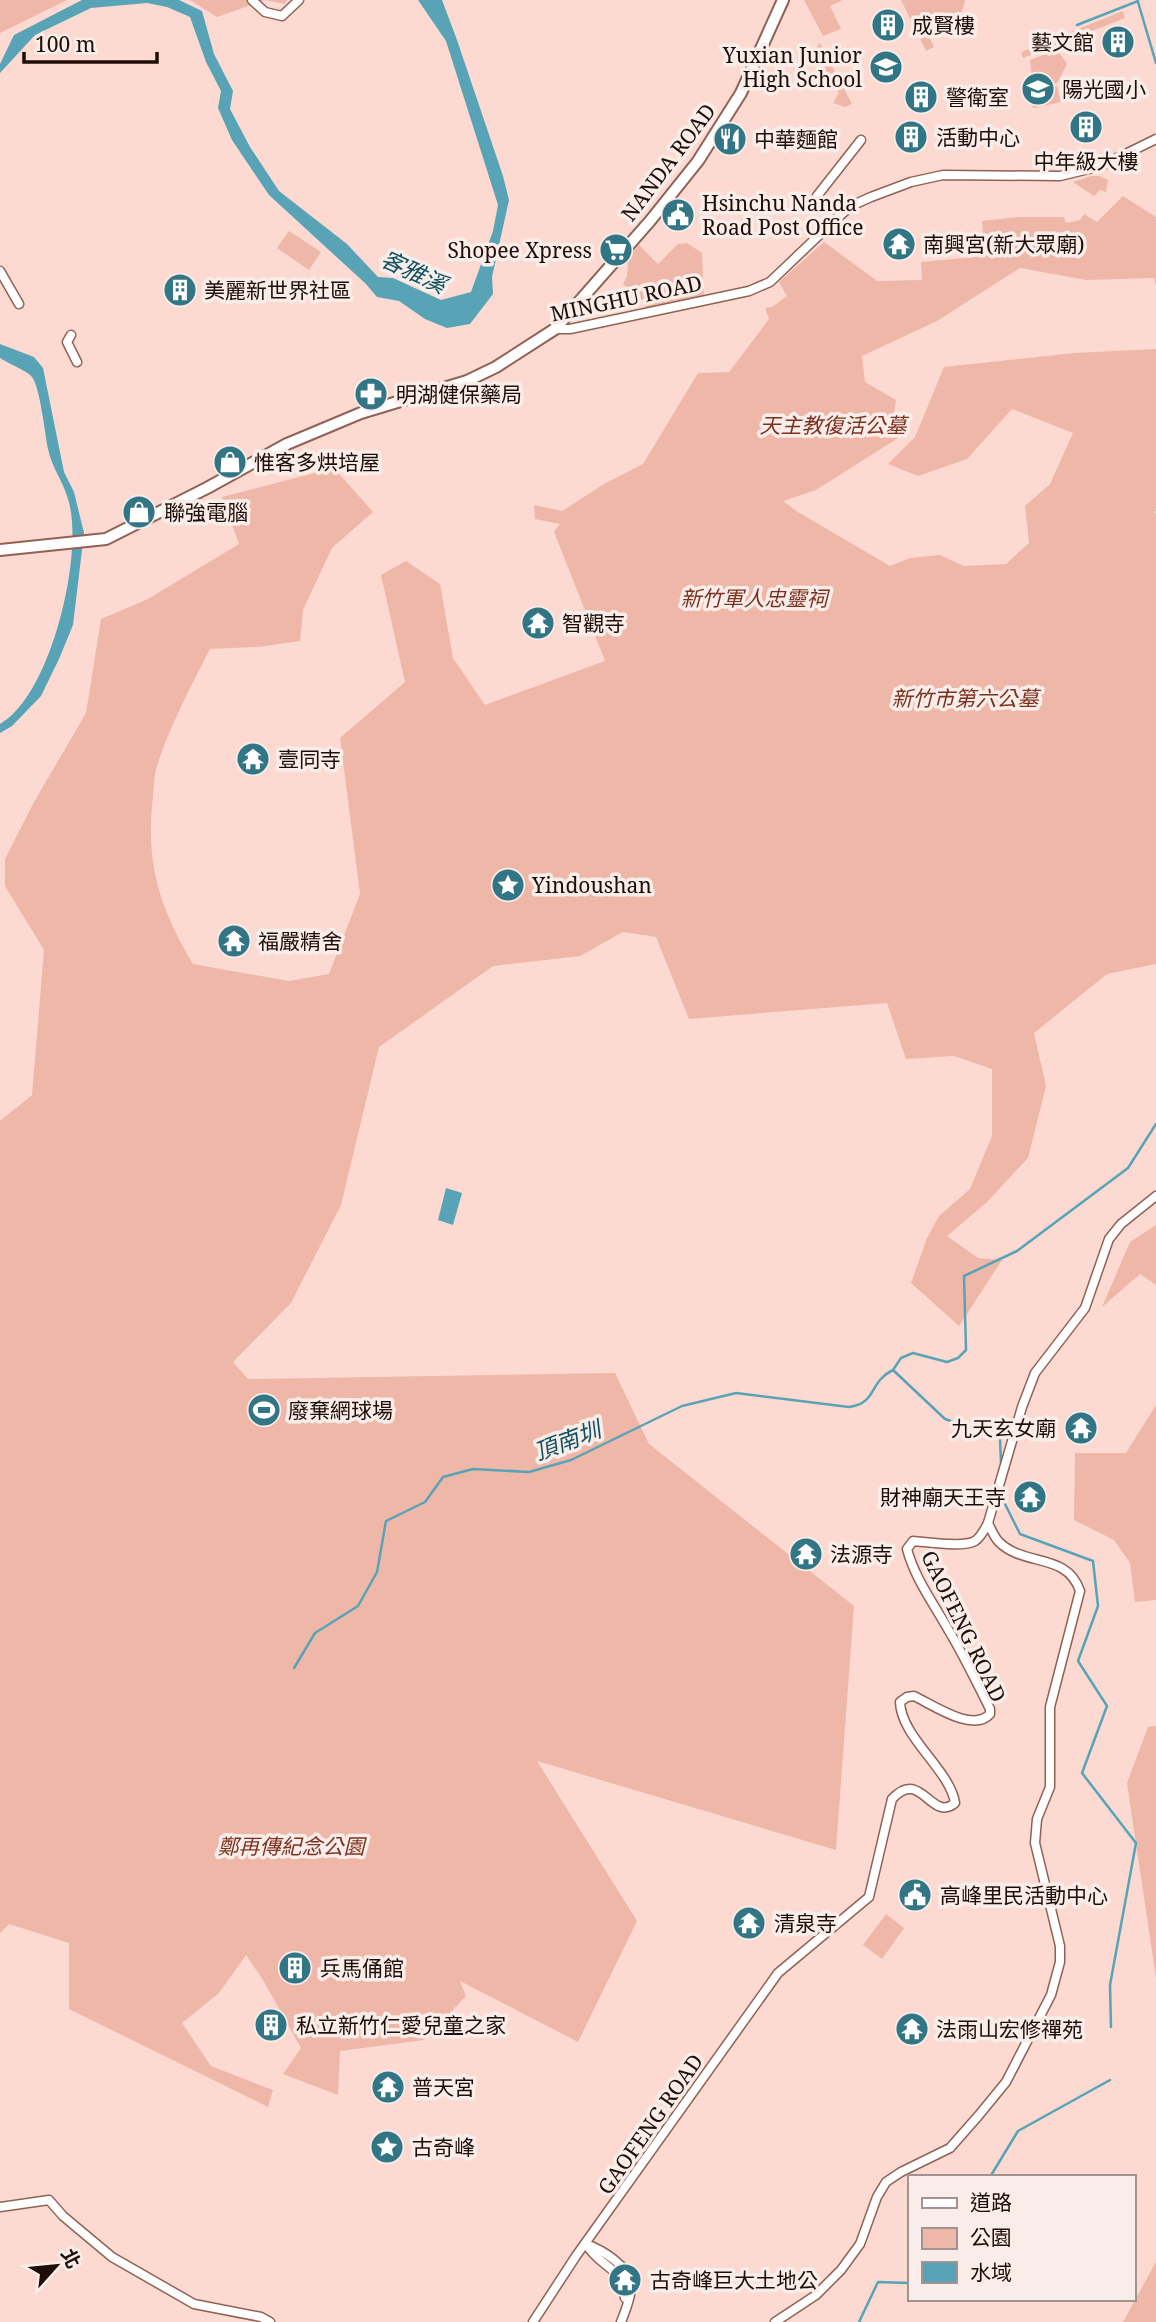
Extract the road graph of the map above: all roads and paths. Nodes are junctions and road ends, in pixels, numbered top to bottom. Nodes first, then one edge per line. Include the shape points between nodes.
1 (252, 0) edge
2 (299, 0) edge
3 (783, 0) edge
4 (1156, 139) edge
5 (861, 140) dead end
6 (817, 196) dead end
7 (0, 271) edge
8 (19, 304) dead end
9 (555, 329) junction
10 (71, 335) dead end
11 (77, 362) dead end
12 (0, 550) edge
13 (1156, 1196) edge
14 (988, 1522) junction
15 (0, 2207) edge
16 (586, 2244) junction
17 (270, 2322) edge
18 (533, 2322) edge
19 (621, 2322) edge
20 (775, 2322) edge

1 - 2 street via 265,12 282,16
3 - 9 main road, NANDA ROAD via 741,93 698,161
4 - 9 street, MINGHU ROAD via 1101,166 1060,176 943,175 911,182 851,206 785,270 749,291
5 - 6 street
7 - 8 street
9 - 12 main road, MINGHU ROAD via 467,382 361,413 287,443 106,540
10 - 11 street via 66,342
13 - 14 street via 1109,1239 1085,1308 1035,1373
14 - 16 street, GAOFENG ROAD via 975,1541 913,1541 907,1549 921,1584 990,1709 985,1720 976,1722 914,1696 900,1702 955,1803 941,1808 912,1788 892,1799 869,1897 778,1973
14 - 20 street via 997,1541 1012,1551 1066,1569 1080,1591 1050,1707 1050,1787 1037,1819 1035,1843 1060,1946 1057,1978 1006,2082 979,2115 950,2148 886,2182 860,2244 841,2270 816,2295
15 - 17 street via 49,2200 112,2257 194,2304 261,2316
16 - 18 street, GAOFENG ROAD
16 - 19 street via 592,2255 620,2276 625,2287

